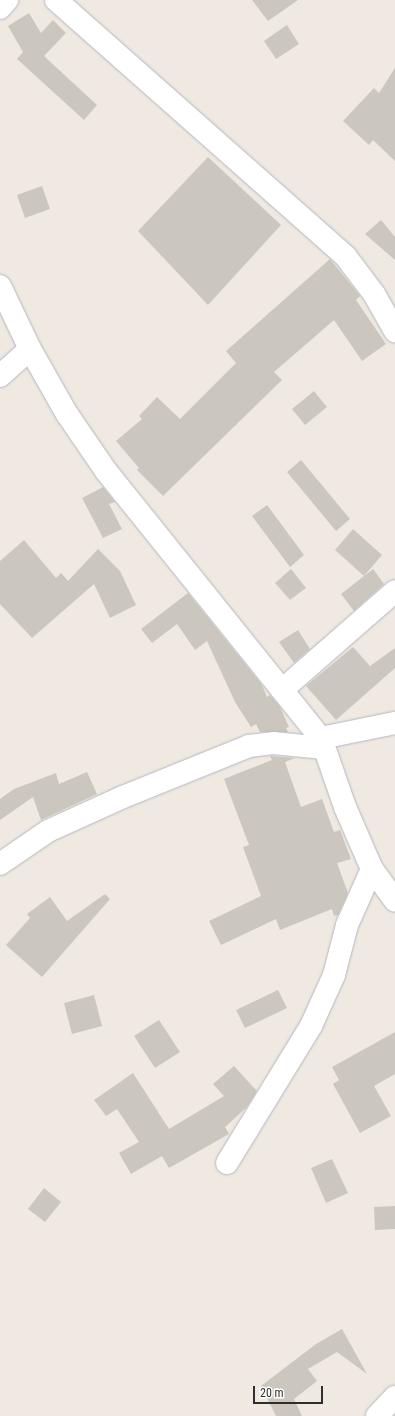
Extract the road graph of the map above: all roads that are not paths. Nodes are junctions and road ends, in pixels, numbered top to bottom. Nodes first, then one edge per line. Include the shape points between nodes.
1 (7, 0) edge
2 (56, 0) edge
3 (0, 8) edge
4 (0, 286) edge
5 (395, 331) edge
6 (30, 349) junction
7 (0, 376) edge
8 (395, 591) edge
9 (282, 690) junction
10 (395, 723) edge
11 (322, 743) junction
12 (0, 864) edge
13 (372, 870) junction
14 (395, 901) edge
15 (226, 1164) dead end
16 (395, 1397) edge
17 (377, 1416) edge

1 - 3 street
2 - 5 street via 346,257 374,294
4 - 6 street
6 - 7 street
6 - 9 street via 67,414 106,471
8 - 9 street
9 - 11 street
10 - 11 street
11 - 12 street via 273,743 249,746 123,797 48,831
11 - 13 street via 345,807
13 - 14 street
13 - 15 street via 347,925 334,975 311,1026
16 - 17 street

